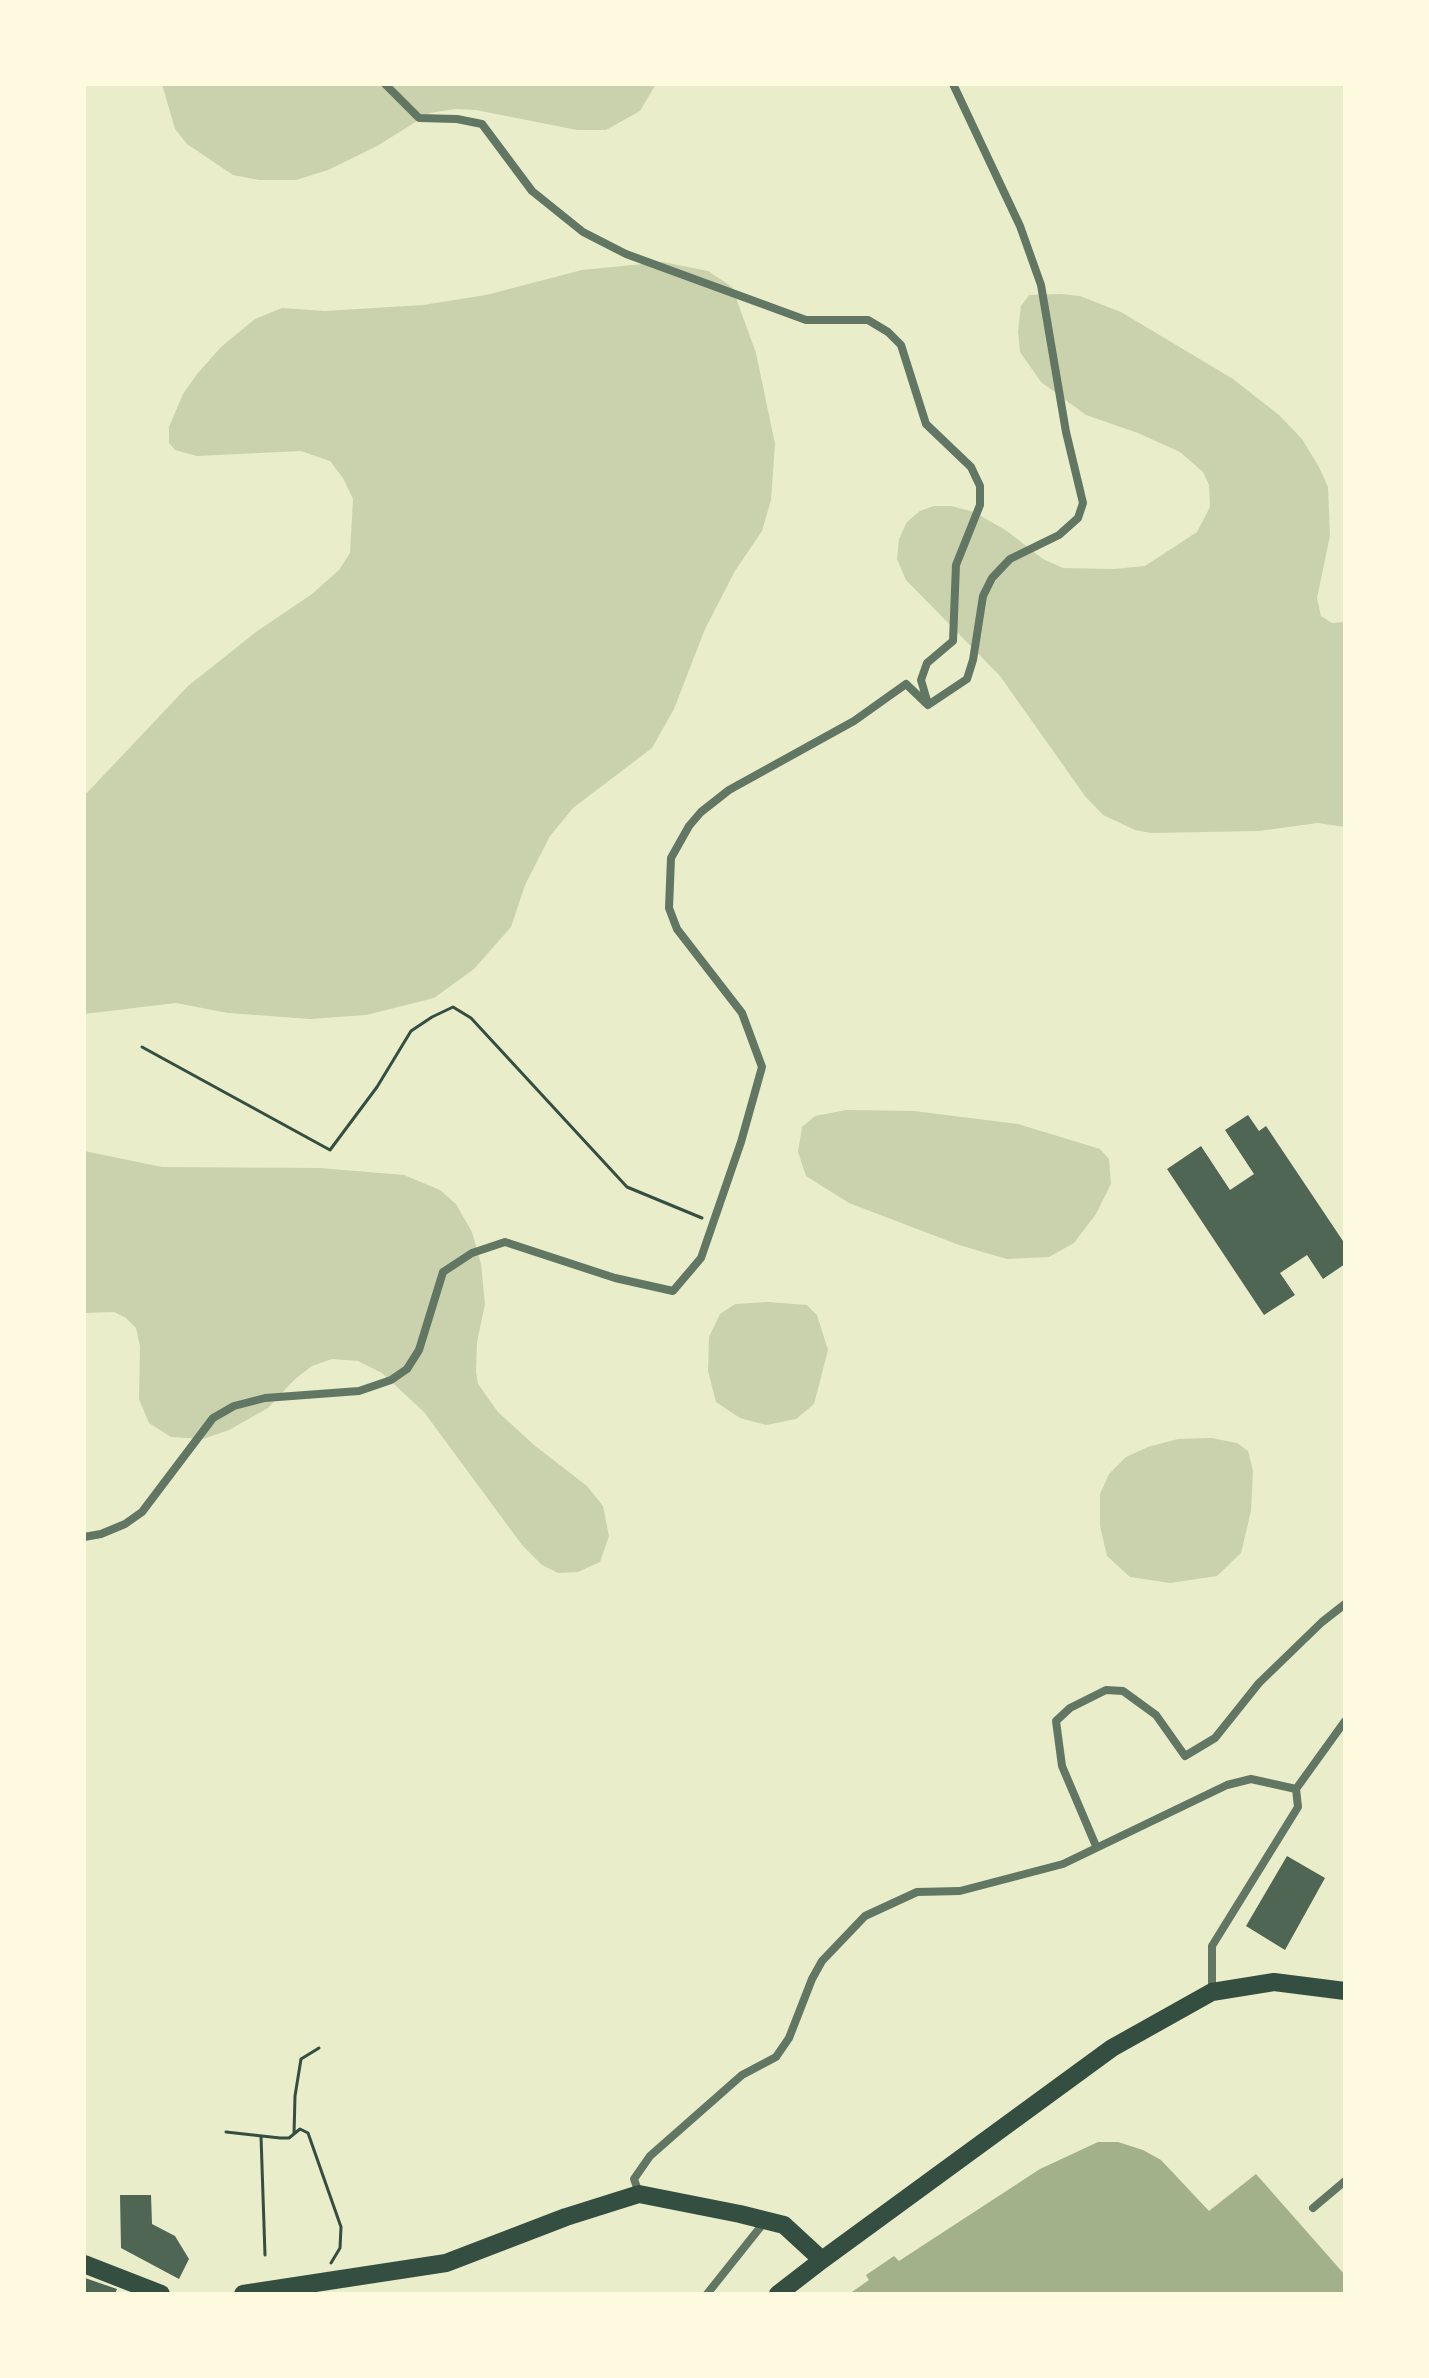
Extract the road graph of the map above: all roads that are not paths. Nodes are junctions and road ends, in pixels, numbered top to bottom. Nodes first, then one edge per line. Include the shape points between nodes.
1 (385, 84) edge
2 (953, 84) edge
3 (928, 705) junction
4 (84, 1537) edge
5 (1345, 1604) edge
6 (1345, 1721) edge
7 (1296, 1789) junction
8 (1096, 1846) junction
9 (1345, 1991) edge
10 (1212, 1992) junction
11 (1345, 2181) edge
12 (639, 2194) junction
13 (1313, 2208) dead end
14 (766, 2220) junction
15 (822, 2260) junction
16 (84, 2264) edge
17 (161, 2294) edge
18 (243, 2294) edge
19 (707, 2294) edge
20 (778, 2294) edge

1 - 3 street via 419,118 482,124 532,191 583,232 626,254 806,320 868,320 901,345 926,424 971,467 980,486 980,505 956,565 953,641 927,663 921,680
2 - 3 street via 1020,226 1041,285 1083,503 1078,518 1059,535 1010,559 992,578 983,596 967,679
3 - 4 street via 906,684 854,721 729,790 689,826 671,858 669,908 677,929 742,1013 762,1067 701,1258 673,1291 505,1242 472,1253 443,1272 419,1350 407,1369 359,1391 265,1398 234,1406 213,1418 142,1512 125,1524
5 - 8 street via 1259,1683 1215,1738 1185,1756 1156,1715 1123,1691 1106,1690 1056,1721 1062,1766
6 - 7 street
7 - 8 street via 1251,1779 1227,1785
7 - 10 street via 1298,1807 1212,1946
8 - 12 street via 1063,1864 960,1891 917,1892 865,1916 822,1961 776,2057 742,2075 650,2156 634,2179
9 - 10 highway via 1274,1982
10 - 15 highway via 1112,2048
11 - 13 street
12 - 14 highway
12 - 18 highway via 446,2263
14 - 15 highway via 784,2225
14 - 19 street
15 - 20 highway
16 - 17 highway

